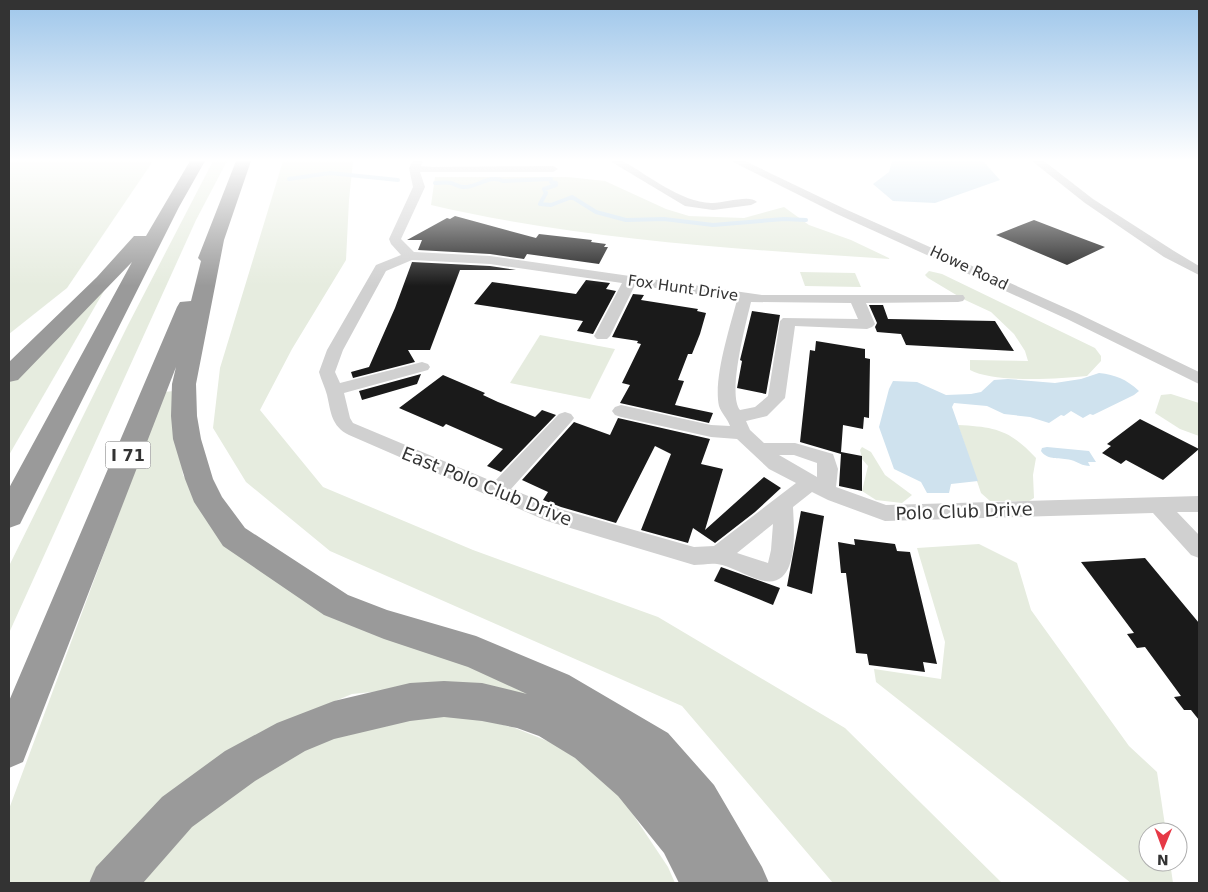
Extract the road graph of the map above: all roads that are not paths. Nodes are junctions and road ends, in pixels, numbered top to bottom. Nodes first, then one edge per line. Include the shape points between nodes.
1 (173, 203) edge
2 (229, 203) edge
3 (412, 203) edge
4 (687, 203) edge
5 (746, 203) edge
6 (822, 203) edge
7 (1092, 203) edge
8 (170, 207) junction
9 (215, 240) junction
10 (410, 256) junction
11 (1199, 271) edge
12 (632, 280) junction
13 (746, 297) junction
14 (856, 298) junction
15 (958, 298) dead end
16 (602, 336) dead end
17 (422, 367) dead end
18 (9, 375) edge
19 (1199, 379) edge
20 (334, 390) junction
21 (621, 411) dead end
22 (565, 418) dead end
23 (739, 425) junction
24 (760, 449) junction
25 (818, 487) junction
26 (497, 491) junction
27 (1157, 504) junction
28 (1199, 504) edge
29 (783, 505) junction
30 (9, 516) edge
31 (1199, 549) edge
32 (719, 555) junction
33 (9, 748) edge
34 (112, 883) edge
35 (704, 883) edge
36 (746, 883) edge

1 - 8 highway
2 - 9 highway, I 71
3 - 10 street via 395,239
4 - 5 street via 713,207
6 - 19 street, Howe Road via 932,251
7 - 11 street
8 - 18 highway via 104,281
8 - 30 highway
9 - 33 highway, I 71
9 - 36 highway via 184,384 184,416 199,479 209,502 234,537 336,605 476,653 556,688 654,747 699,800
10 - 12 street, Fox Hunt Drive via 490,260
10 - 20 street, East Polo Club Drive via 381,268 335,350 327,372
12 - 13 street, Fox Hunt Drive
12 - 16 street
13 - 14 street, Fox Hunt Drive via 770,300
13 - 23 street, Polo Club Drive via 727,383 728,407
14 - 15 street, Fox Hunt Drive
14 - 23 street via 867,324 788,322 776,398
17 - 20 street
20 - 26 street, East Polo Club Drive via 341,420 347,427
21 - 23 street via 712,431
22 - 26 street
23 - 24 street, Polo Club Drive
24 - 25 street, Polo Club Drive via 776,464
24 - 25 street via 795,449 826,458 828,469
25 - 27 street, Polo Club Drive via 886,514
25 - 29 street
26 - 32 street, East Polo Club Drive via 554,515 684,555
27 - 28 street, Polo Club Drive
27 - 31 street
29 - 32 street
29 - 32 street via 781,558 774,572 758,570
34 - 35 highway via 177,812 240,766 291,737 334,720 410,702 444,699 482,702 517,710 552,722 589,744 634,781 674,830

